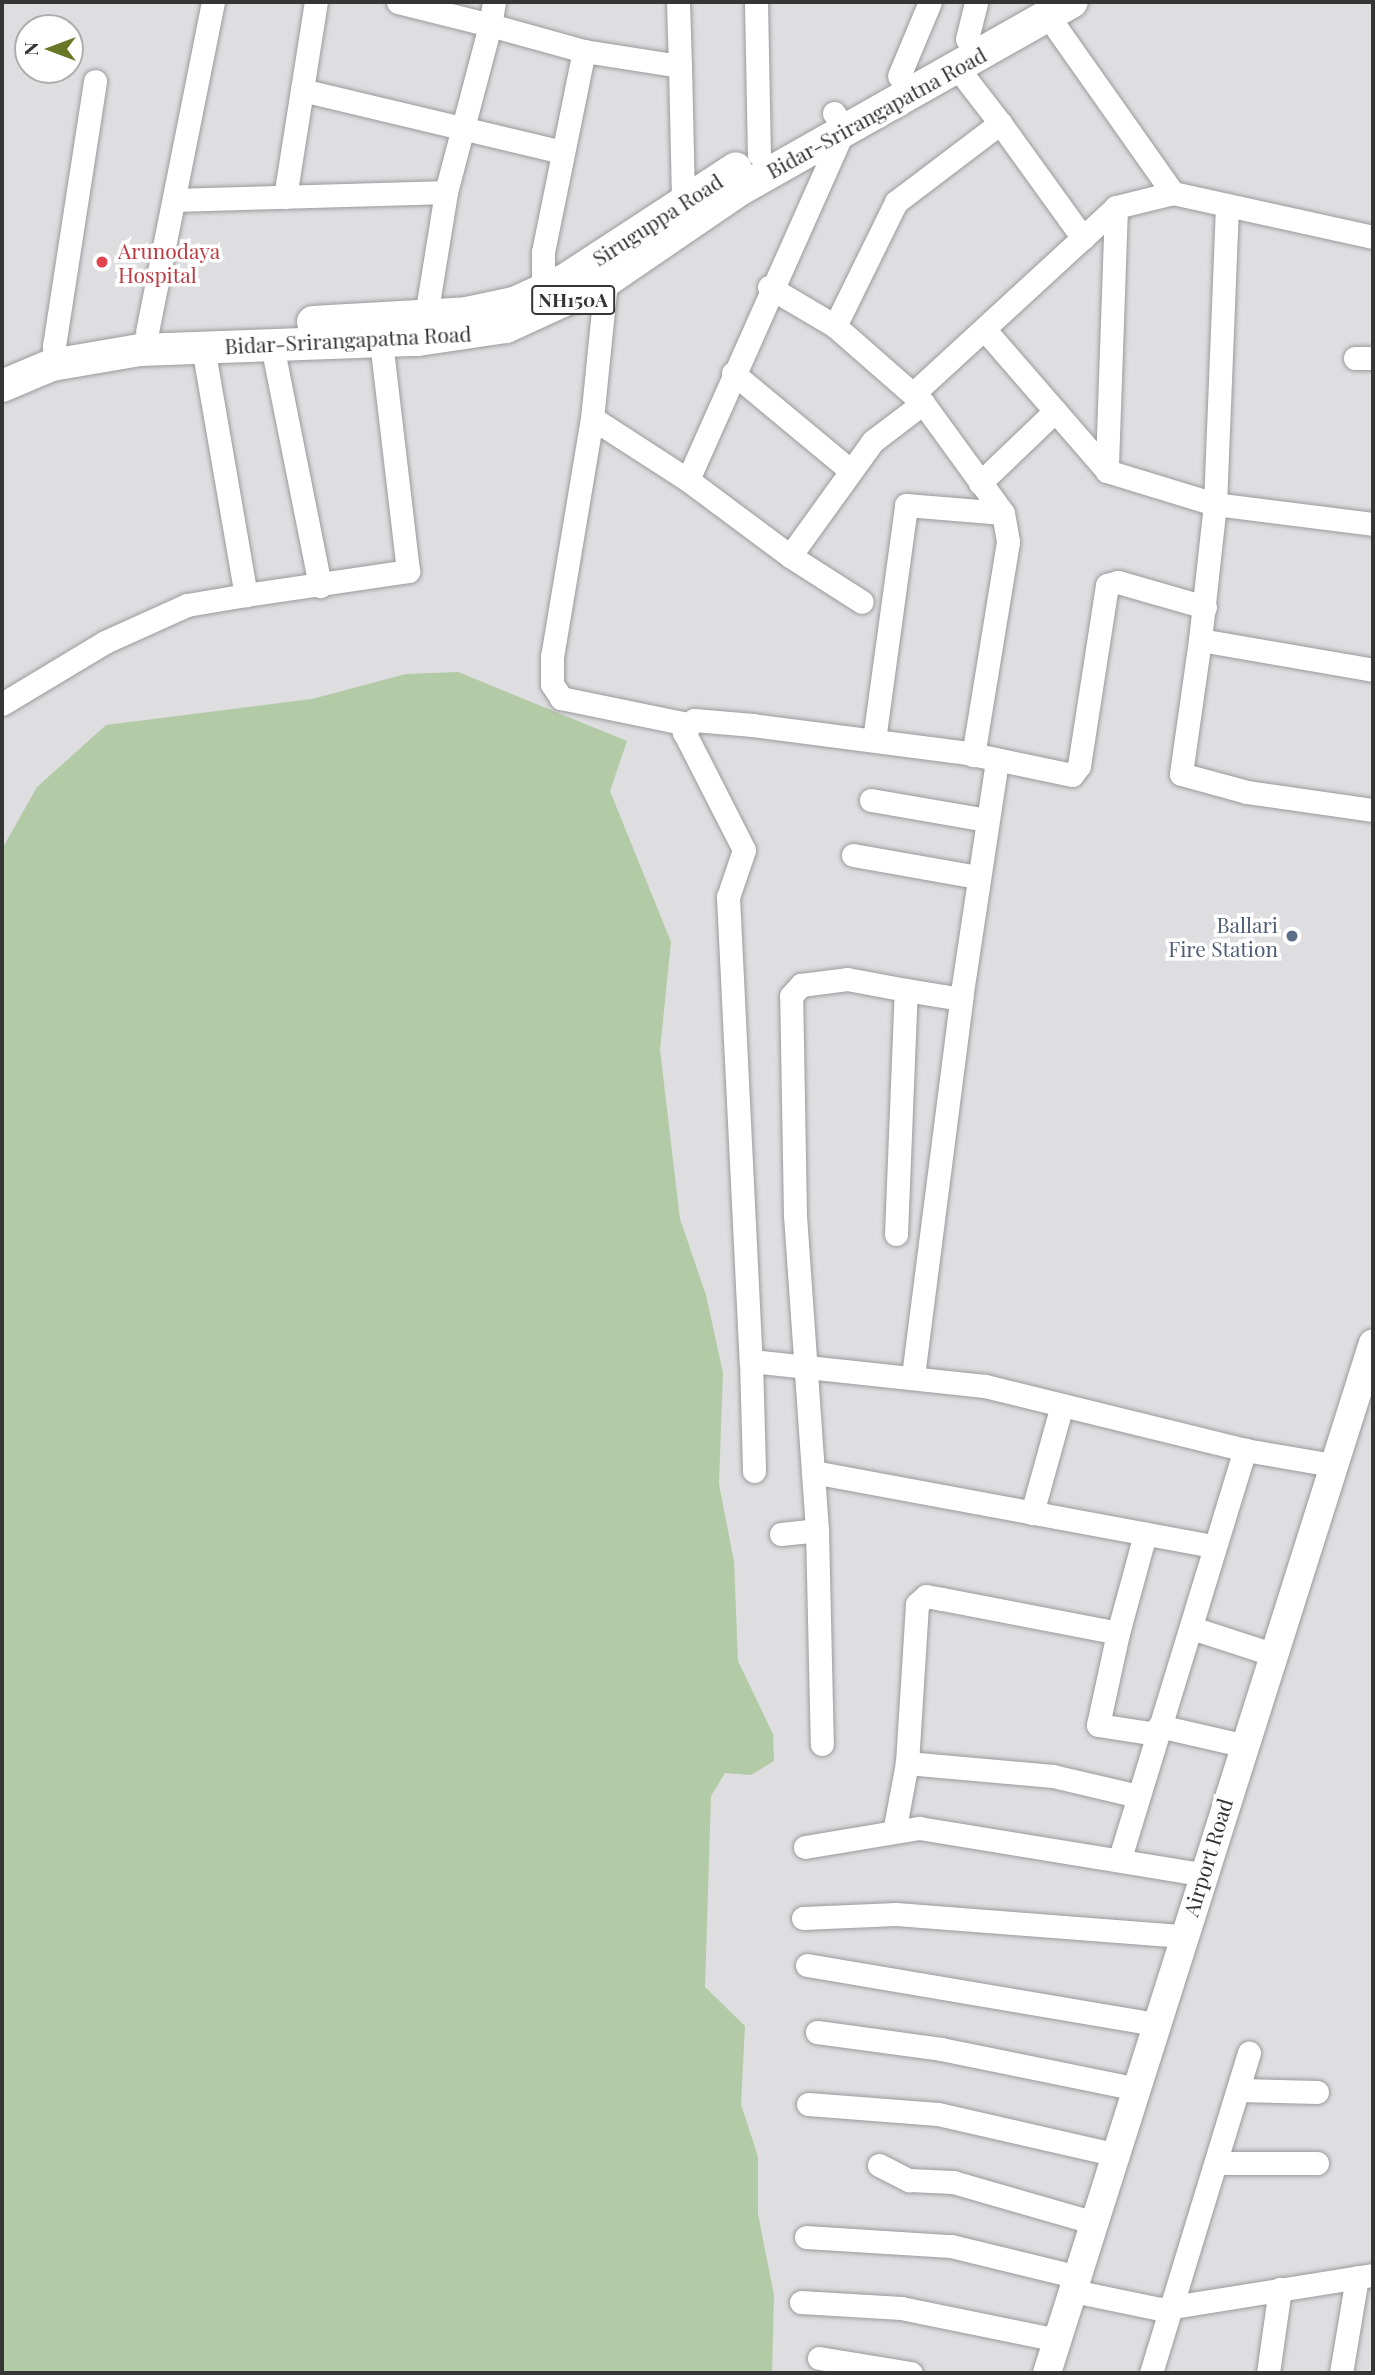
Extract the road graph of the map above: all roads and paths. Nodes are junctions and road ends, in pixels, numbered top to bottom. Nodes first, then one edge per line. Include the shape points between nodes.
1 (213, 2) edge
2 (316, 2) edge
3 (398, 2) edge
4 (494, 2) edge
5 (678, 2) edge
6 (756, 2) edge
7 (930, 2) edge
8 (976, 2) edge
9 (1050, 6) edge
10 (489, 25) junction
11 (584, 51) junction
12 (962, 52) junction
13 (680, 66) junction
14 (899, 76) junction
15 (95, 81) dead end
16 (302, 90) junction
17 (839, 121) junction
18 (1000, 123) junction
19 (460, 128) junction
20 (562, 152) junction
21 (760, 154) junction
22 (446, 192) junction
23 (1173, 193) junction
24 (285, 197) junction
25 (176, 200) junction
26 (683, 201) junction
27 (1227, 206) junction
28 (1116, 207) junction
29 (1373, 237) edge
30 (1083, 238) junction
31 (606, 281) junction
32 (769, 287) junction
33 (543, 290) junction
34 (426, 316) junction
35 (835, 326) junction
36 (985, 330) junction
37 (147, 332) junction
38 (382, 341) junction
39 (272, 345) junction
40 (203, 347) junction
41 (55, 355) junction
42 (2, 366) edge
43 (733, 373) junction
44 (2, 386) edge
45 (919, 397) junction
46 (1055, 411) junction
47 (592, 418) junction
48 (851, 471) junction
49 (1107, 471) junction
50 (688, 480) junction
51 (980, 483) junction
52 (1215, 504) junction
53 (1003, 513) junction
54 (1373, 524) edge
55 (790, 555) junction
56 (320, 586) junction
57 (246, 595) junction
58 (862, 602) dead end
59 (1205, 607) junction
60 (1200, 640) junction
61 (1373, 670) edge
62 (2, 704) edge
63 (688, 724) junction
64 (874, 740) junction
65 (973, 755) junction
66 (997, 760) junction
67 (871, 800) dead end
68 (1373, 810) edge
69 (987, 820) junction
70 (853, 855) dead end
71 (978, 877) junction
72 (906, 990) junction
73 (961, 999) junction
74 (896, 1234) dead end
75 (1373, 1343) edge
76 (751, 1361) junction
77 (807, 1366) junction
78 (914, 1376) junction
79 (1062, 1405) junction
80 (1245, 1450) junction
81 (1332, 1465) junction
82 (754, 1471) dead end
83 (813, 1472) junction
84 (1032, 1513) junction
85 (817, 1531) junction
86 (781, 1534) dead end
87 (1145, 1534) junction
88 (1213, 1546) junction
89 (1192, 1628) junction
90 (1118, 1633) junction
91 (1272, 1654) junction
92 (1158, 1730) junction
93 (822, 1744) dead end
94 (1242, 1745) junction
95 (907, 1763) junction
96 (1138, 1796) junction
97 (895, 1827) junction
98 (805, 1847) dead end
99 (1119, 1858) junction
100 (1201, 1874) junction
101 (803, 1918) dead end
102 (1183, 1936) junction
103 (807, 1965) dead end
104 (1156, 2024) junction
105 (817, 2032) dead end
106 (1249, 2053) dead end
107 (1137, 2089) junction
108 (1240, 2090) junction
109 (1317, 2092) dead end
110 (808, 2104) dead end
111 (1116, 2155) junction
112 (1216, 2163) junction
113 (1317, 2163) dead end
114 (879, 2165) dead end
115 (1095, 2223) junction
116 (806, 2237) dead end
117 (1365, 2276) edge
118 (1076, 2284) junction
119 (1280, 2289) junction
120 (802, 2302) dead end
121 (1168, 2307) junction
122 (1058, 2340) junction
123 (819, 2358) dead end
124 (911, 2373) edge
125 (1047, 2373) edge
126 (1151, 2373) edge
127 (1268, 2373) edge
128 (1341, 2373) edge

1 - 25 street
2 - 16 street
3 - 10 street
4 - 10 street
5 - 13 street
6 - 21 street
7 - 14 street
8 - 12 street
9 - 12 highway, Bidar-Srirangapatna Road / NH150A
9 - 23 street
10 - 11 street
10 - 19 street
11 - 13 street
11 - 20 street
12 - 14 highway, Siruguppa Road / NH150A
12 - 17 highway, Bidar-Srirangapatna Road / NH150A
12 - 18 street
13 - 26 street
14 - 17 highway, Siruguppa Road / NH150A
15 - 41 street
16 - 19 street
16 - 24 street
17 - 21 highway, Siruguppa Road / NH150A
17 - 31 highway, Bidar-Srirangapatna Road / NH150A
17 - 32 street
18 - 30 street
18 - 35 street via 896,202
19 - 20 street
19 - 22 street
20 - 33 street
21 - 26 highway, Siruguppa Road / NH150A
22 - 24 street
22 - 34 street
23 - 27 street
23 - 28 street
24 - 25 street
25 - 37 street
26 - 33 highway, Siruguppa Road / NH150A
27 - 29 street
27 - 52 street
28 - 30 street
28 - 49 street
30 - 36 street
31 - 38 highway, Bidar-Srirangapatna Road / NH150A via 506,327
31 - 47 street
32 - 35 street
32 - 43 street
33 - 34 highway, Siruguppa Road / NH150A via 514,303
34 - 37 highway, Siruguppa Road / NH150A
35 - 45 street
36 - 45 street
36 - 46 street
37 - 41 highway, Siruguppa Road / NH150A
38 - 39 highway, Bidar-Srirangapatna Road / NH150A
38 - 56 street via 408,571
39 - 40 highway, Bidar-Srirangapatna Road / NH150A
39 - 56 street
40 - 41 highway, Bidar-Srirangapatna Road / NH150A
40 - 57 street
41 - 42 highway, Siruguppa Road / NH150A
41 - 44 highway, Bidar-Srirangapatna Road / NH150A
43 - 48 street
43 - 50 street
45 - 48 street via 873,441
45 - 51 street
46 - 49 street
46 - 51 street
47 - 50 street
47 - 63 street via 552,684 561,698
48 - 55 street
49 - 52 street
50 - 55 street
51 - 53 street
52 - 54 street
52 - 59 street
53 - 64 street via 906,505
53 - 65 street via 1009,542
55 - 58 street
56 - 57 street
57 - 62 street via 187,605 105,642
59 - 60 street
59 - 66 street via 1118,582 1107,584 1079,766 1062,776
60 - 61 street
60 - 68 street via 1181,774 1247,792
63 - 64 street
63 - 76 street via 686,742 744,850 728,897
64 - 65 street
65 - 66 street
66 - 69 street
67 - 69 street
69 - 71 street
70 - 71 street
71 - 73 street
72 - 73 street
72 - 74 street
72 - 77 street via 847,979 801,985 791,996 795,1215
73 - 78 street
75 - 81 main road, Airport Road
76 - 77 street
76 - 82 street
77 - 78 street
77 - 83 street
78 - 79 street
79 - 80 street
79 - 84 street
80 - 81 street
80 - 88 street
81 - 91 main road, Airport Road
83 - 84 street
83 - 85 street
84 - 87 street
85 - 86 street
85 - 93 street
87 - 88 street
87 - 90 street
88 - 89 street
89 - 91 street
89 - 92 street
90 - 92 street via 1098,1725
90 - 95 street via 926,1596 917,1604
91 - 94 main road, Airport Road
92 - 94 street
92 - 96 street
94 - 100 main road, Airport Road
95 - 96 street via 1053,1776
95 - 97 street
96 - 99 street
97 - 98 street
97 - 99 street
99 - 100 street
100 - 102 main road, Airport Road
101 - 102 street via 896,1914
102 - 104 main road, Airport Road
103 - 104 street
104 - 107 main road, Airport Road
105 - 107 street via 941,2049
106 - 108 street
107 - 111 main road, Airport Road
108 - 109 street
108 - 112 street
110 - 111 street via 938,2114
111 - 115 main road, Airport Road
112 - 113 street
112 - 121 street
114 - 115 street via 909,2180 953,2182
115 - 118 main road, Airport Road
116 - 118 street via 951,2246
117 - 119 street
117 - 128 street
118 - 121 street
118 - 122 main road, Airport Road
119 - 121 street
119 - 127 street
120 - 122 street via 901,2308
121 - 126 street
122 - 125 main road, Airport Road
123 - 124 street

